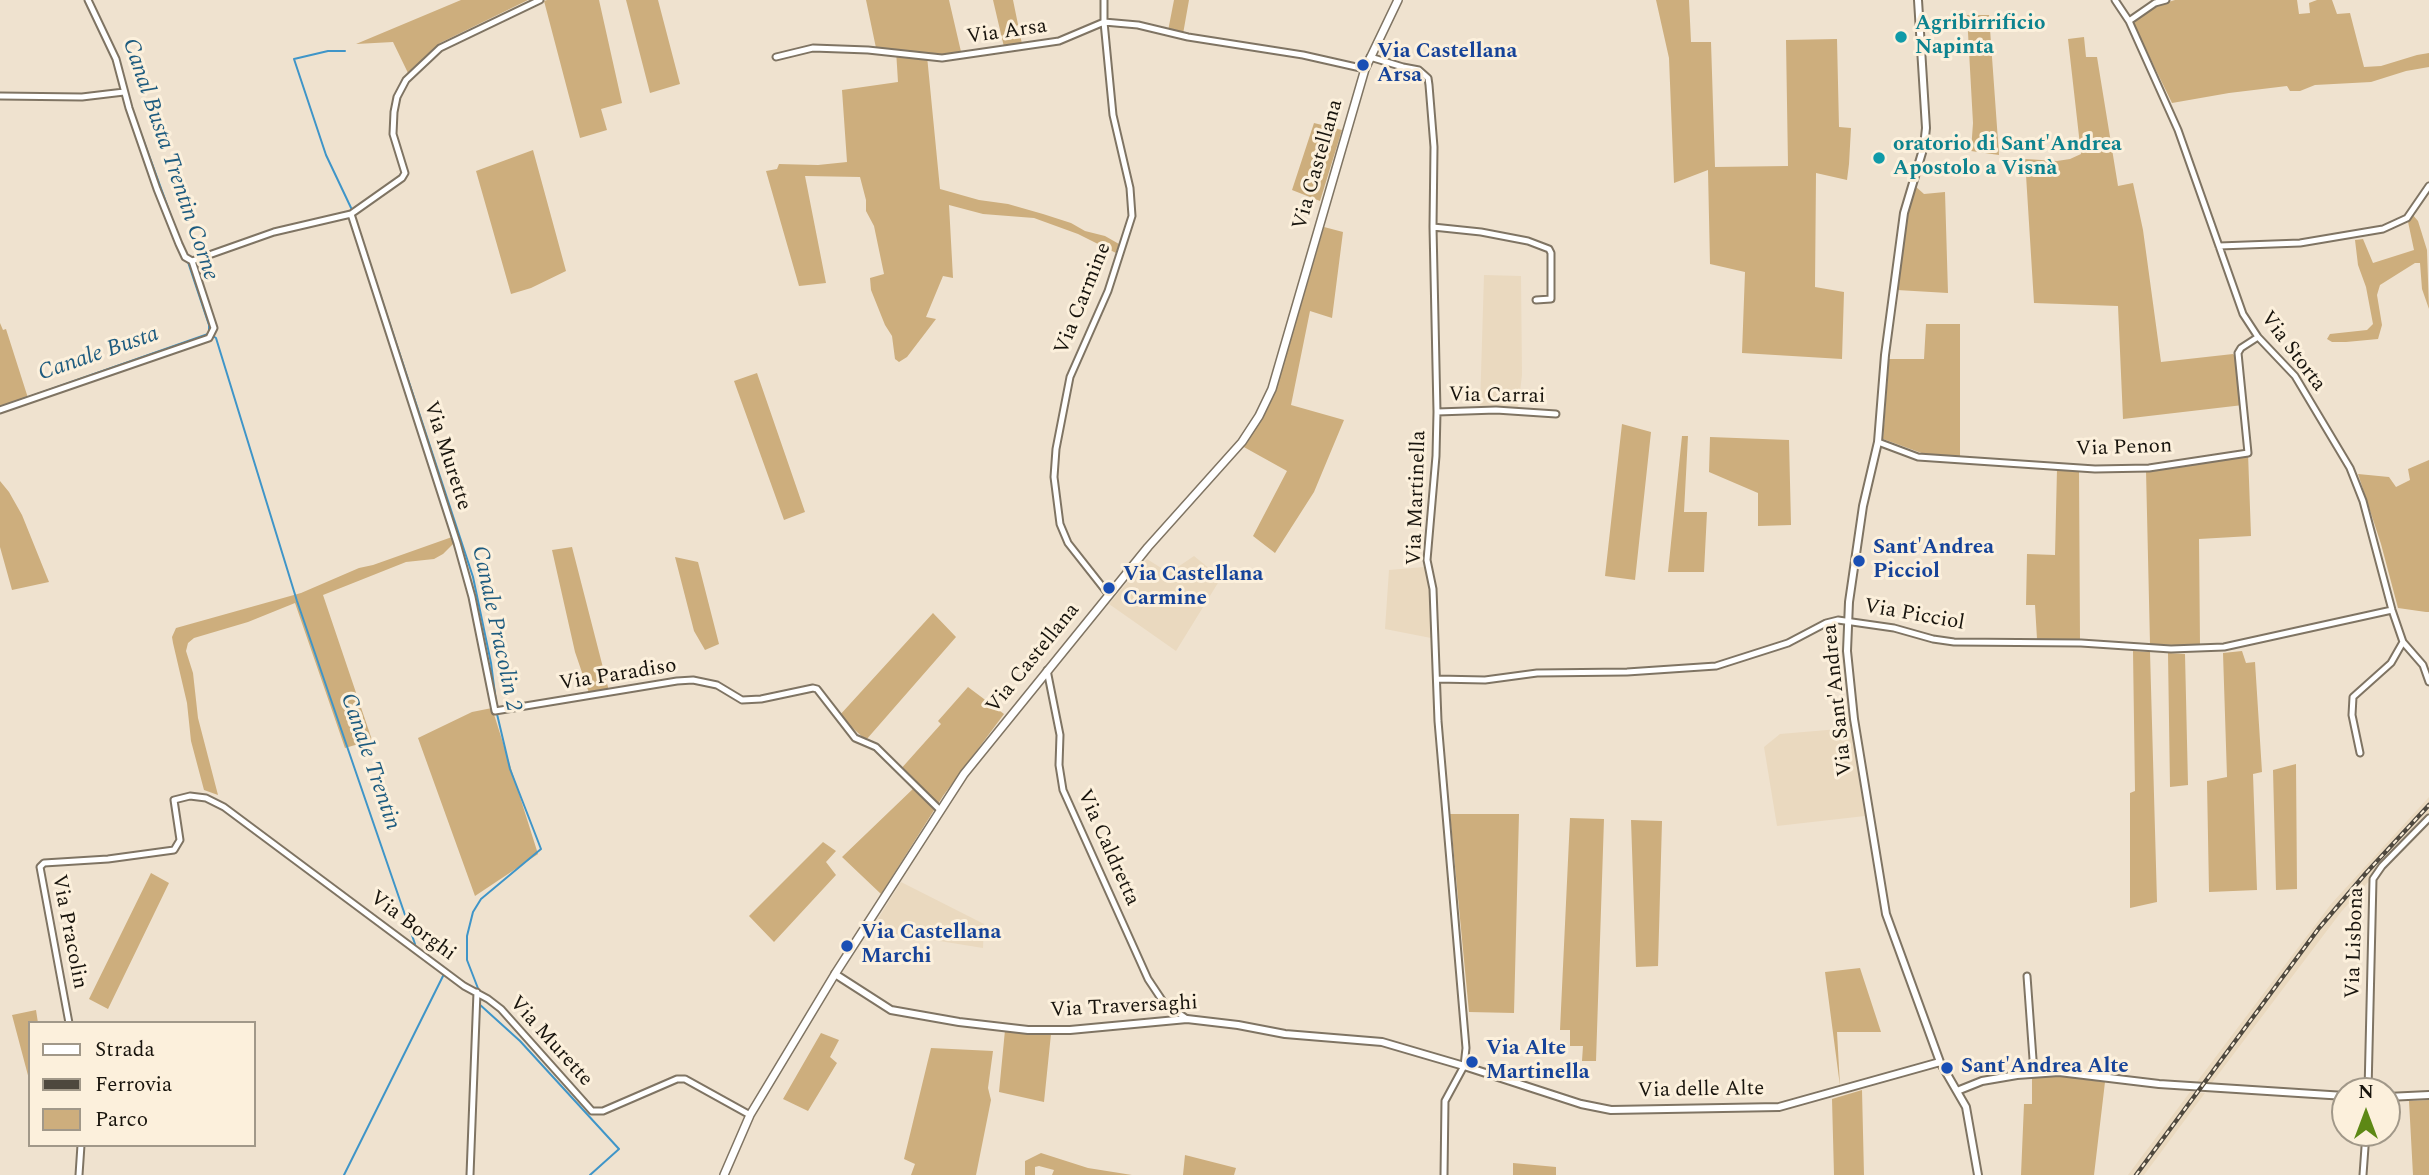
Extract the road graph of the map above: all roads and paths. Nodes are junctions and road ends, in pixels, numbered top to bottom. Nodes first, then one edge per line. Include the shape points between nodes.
1 (88, 0) edge
2 (540, 0) edge
3 (1104, 0) edge
4 (1398, 0) edge
5 (1918, 0) edge
6 (2115, 0) edge
7 (2166, 0) edge
8 (2129, 21) junction
9 (1104, 22) junction
10 (776, 57) dead end
11 (1370, 57) junction
12 (1365, 69) junction
13 (124, 92) junction
14 (0, 96) edge
15 (2429, 186) edge
16 (351, 214) junction
17 (1433, 227) junction
18 (2219, 246) junction
19 (192, 261) junction
20 (1536, 300) dead end
21 (2258, 337) junction
22 (0, 410) edge
23 (1437, 412) junction
24 (1556, 414) dead end
25 (1878, 442) junction
26 (1109, 595) junction
27 (2392, 610) junction
28 (1847, 620) junction
29 (2403, 642) junction
30 (1046, 670) junction
31 (1437, 680) junction
32 (2429, 682) edge
33 (495, 711) joint
34 (2360, 753) dead end
35 (174, 800) joint
36 (939, 809) junction
37 (2429, 818) edge
38 (835, 974) junction
39 (2027, 975) dead end
40 (477, 992) junction
41 (1186, 1019) junction
42 (69, 1021) edge
43 (1940, 1062) junction
44 (1464, 1066) junction
45 (2034, 1073) junction
46 (2368, 1077) edge
47 (1957, 1091) junction
48 (2331, 1095) edge
49 (2429, 1095) edge
50 (2401, 1096) edge
51 (750, 1115) junction
52 (81, 1147) edge
53 (2365, 1147) edge
54 (79, 1175) edge
55 (470, 1175) edge
56 (724, 1175) edge
57 (1444, 1175) edge
58 (1978, 1175) edge
59 (2363, 1175) edge

1 - 13 street via 109,41
2 - 16 street via 440,48 406,80 397,97 393,134 405,173
3 - 9 street, Via Carmine
4 - 11 main road, Via Castellana
5 - 25 street, Via Sant'Andrea via 1926,128 1904,213
6 - 8 street, Via Storta
7 - 8 street
8 - 18 street, Via Storta via 2178,130
9 - 10 street, Via Arsa via 1059,41 942,58 813,48
9 - 12 street, Via Arsa
9 - 26 street, Via Carmine via 1113,115 1132,216 1108,291 1070,377 1054,477 1058,515 1068,542
11 - 12 main road, Via Castellana
11 - 17 street, Via Martinella via 1419,70 1428,78 1434,147
12 - 26 main road, Via Castellana via 1272,389 1242,442
13 - 14 street via 82,97
13 - 19 street via 170,223 185,257
15 - 18 street via 2407,218 2383,229 2300,243
16 - 19 street via 274,232
16 - 33 street, Via Murette via 457,543
17 - 20 street via 1528,240 1549,249 1551,299
17 - 23 street, Via Martinella
18 - 21 street, Via Storta via 2243,314
19 - 22 street via 214,328 209,338
21 - 25 street, Via Penon via 2238,353 2248,453 2149,468 2095,469 1918,457
21 - 27 street, Via Storta via 2295,376 2350,468
23 - 24 street, Via Carrai
23 - 31 street, Via Martinella via 1427,560 1433,589
25 - 28 street, Via Sant'Andrea via 1863,506
26 - 30 main road, Via Castellana
27 - 28 street, Via Picciol via 2224,648 2171,649 1954,642
27 - 29 street, Via Storta
28 - 31 street, Via Picciol via 1826,623 1788,643 1716,666
28 - 43 street, Via Sant'Andrea via 1854,719 1886,914
29 - 32 street, Via Storta via 2423,665
29 - 34 street via 2392,663 2353,697
30 - 36 main road, Via Castellana
30 - 41 street, Via Caldretta via 1060,735 1063,790 1148,979 1164,1003
31 - 44 street, Via Martinella
33 - 36 street, Via Paradiso via 677,681 717,685 742,700 813,688 855,738 876,747
35 - 40 street, Via Borghi via 206,798 224,807
35 - 42 street, Via Pracolin via 180,840 174,850 40,867
36 - 38 main road, Via Castellana
37 - 46 street, Via Lisbona via 2373,879
38 - 41 street, Via Traversaghi via 891,1010 1028,1030
38 - 51 main road, Via Castellana
39 - 45 street
40 - 51 street, Via Murette via 501,1009 592,1111 603,1111 685,1079
40 - 55 street
41 - 44 street, Via Traversaghi via 1382,1042
43 - 44 street, Via delle Alte via 1779,1107 1611,1110
43 - 47 street, Via Sant'Andrea
44 - 57 street via 1445,1101
45 - 47 street via 1982,1081
45 - 48 street
47 - 58 street, Via Sant'Andrea via 1966,1107
49 - 50 street
51 - 56 main road, Via Castellana
52 - 54 street
53 - 59 street

